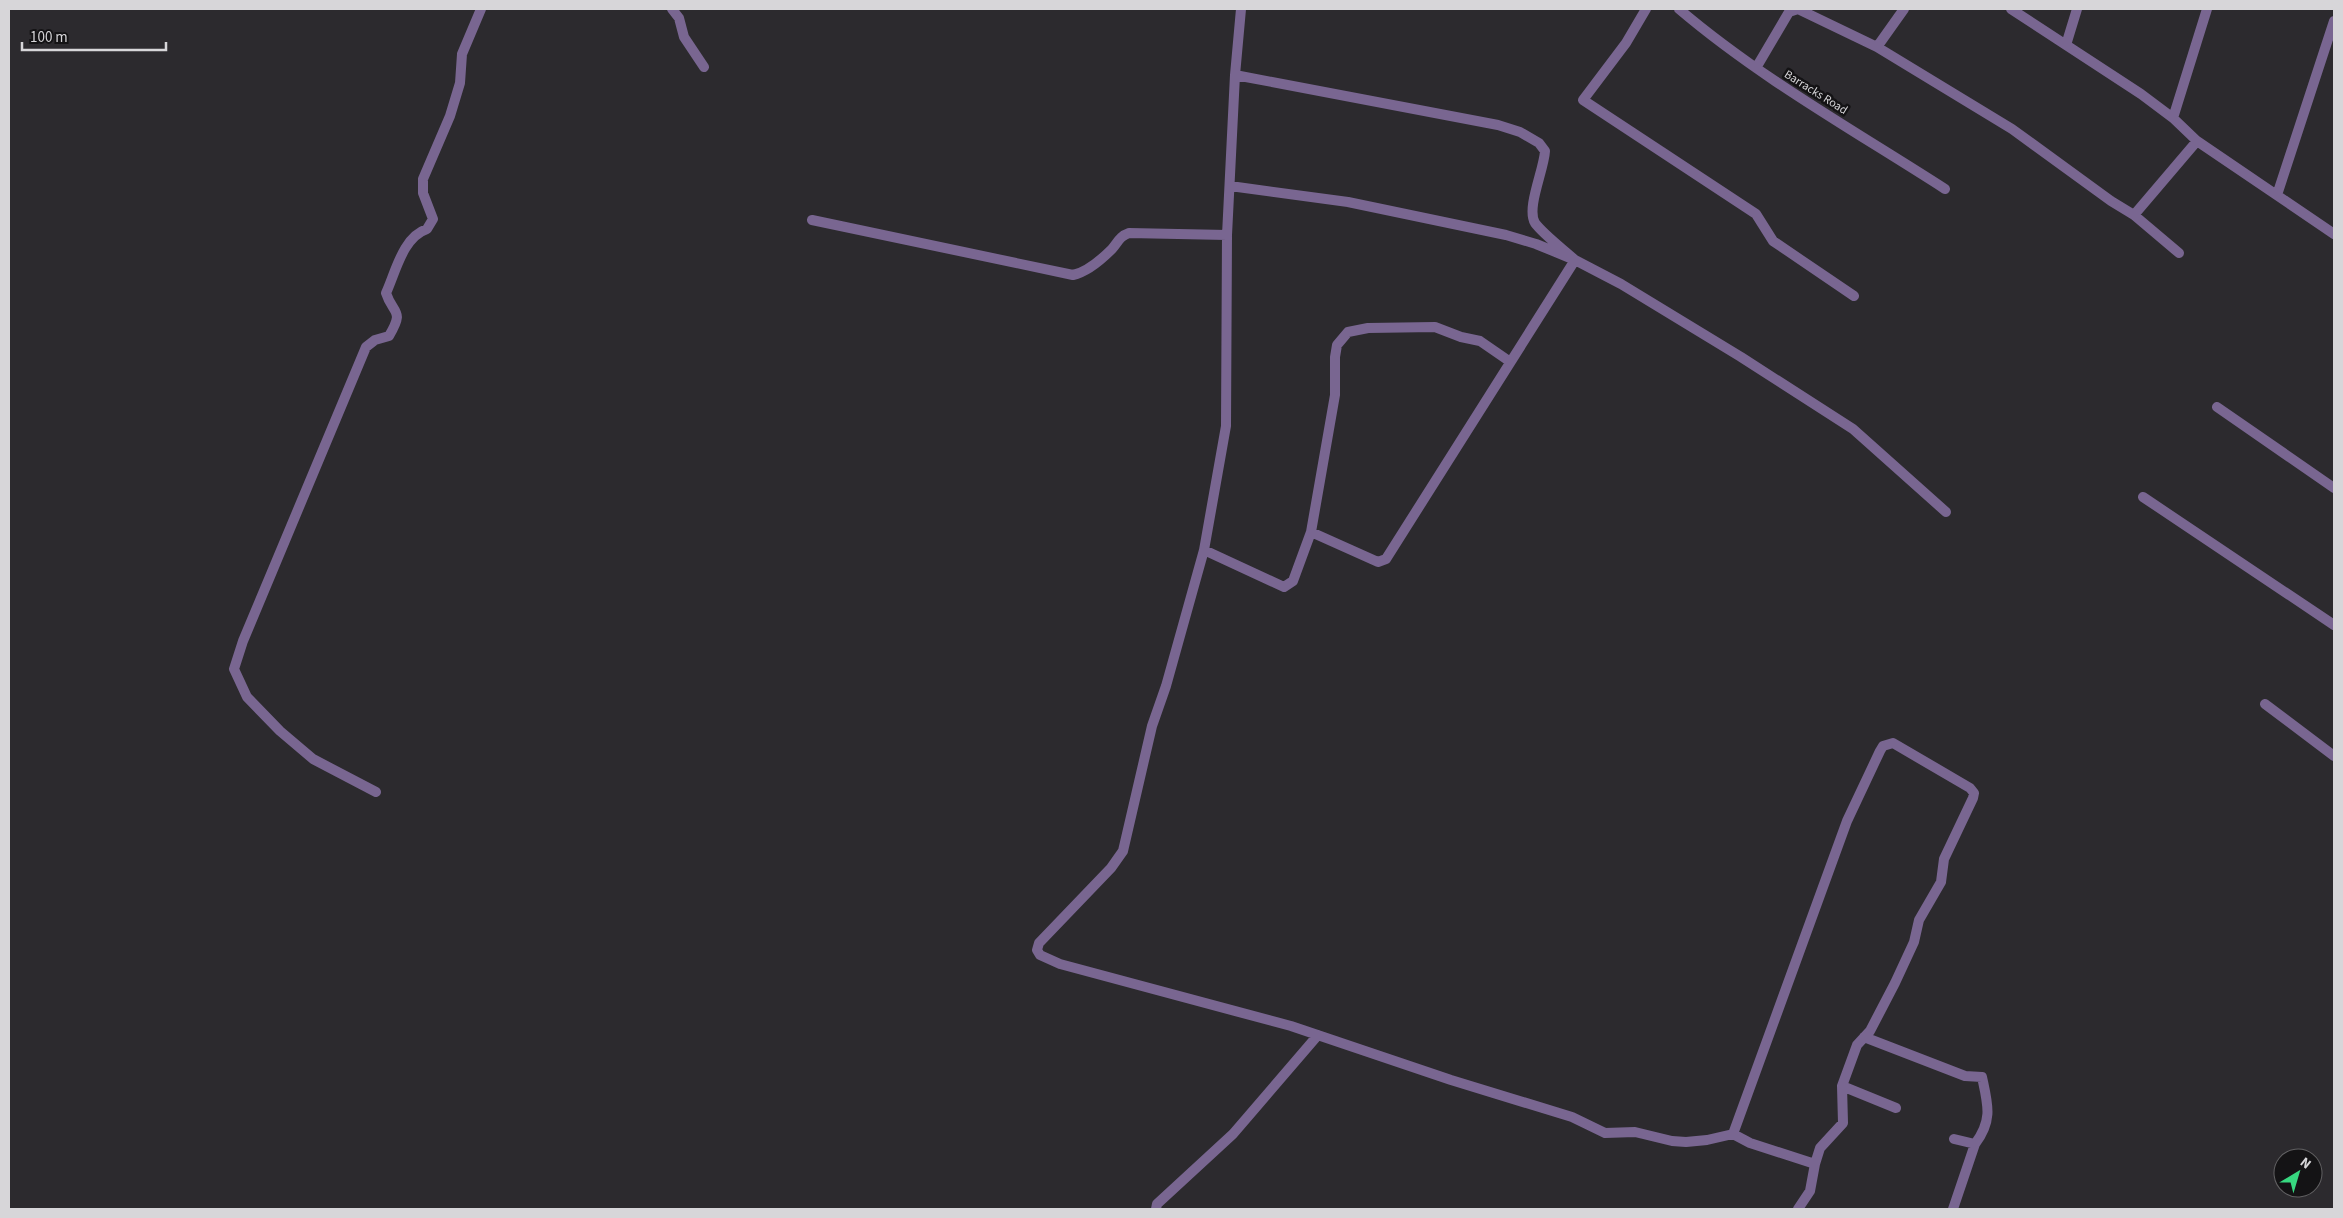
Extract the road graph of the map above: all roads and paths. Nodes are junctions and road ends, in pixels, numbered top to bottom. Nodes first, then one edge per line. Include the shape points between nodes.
1 (481, 9) edge
2 (672, 9) edge
3 (1241, 9) edge
4 (1646, 9) edge
5 (1678, 9) edge
6 (1798, 9) edge
7 (1904, 9) edge
8 (2011, 9) edge
9 (2078, 9) edge
10 (2207, 9) edge
11 (2334, 21) edge
12 (2066, 45) junction
13 (1877, 47) junction
14 (704, 67) dead end
15 (1756, 68) junction
16 (1235, 75) junction
17 (2173, 118) junction
18 (2197, 141) junction
19 (1230, 186) junction
20 (1946, 189) dead end
21 (2276, 195) junction
22 (2134, 215) junction
23 (812, 220) dead end
24 (2334, 234) edge
25 (1227, 235) junction
26 (2179, 253) dead end
27 (1574, 260) junction
28 (1854, 296) dead end
29 (1509, 361) junction
30 (2217, 408) dead end
31 (2334, 488) edge
32 (2143, 497) dead end
33 (1946, 512) dead end
34 (1310, 532) junction
35 (1204, 550) junction
36 (2334, 625) edge
37 (2265, 704) dead end
38 (2334, 756) edge
39 (376, 792) dead end
40 (1318, 1035) junction
41 (1864, 1037) junction
42 (1842, 1086) junction
43 (1896, 1108) dead end
44 (1733, 1134) junction
45 (1954, 1139) dead end
46 (1975, 1144) junction
47 (1815, 1164) junction
48 (1156, 1209) edge
49 (1798, 1209) edge
50 (1954, 1209) edge

1 - 39 street via 462,54 460,83 450,116 423,179 423,193 433,219 427,229 417,232 410,240 386,293 396,308 397,322 389,336 366,347 234,669 247,697 280,731 313,759
2 - 14 street via 679,18 684,37
3 - 16 street
4 - 28 street via 1626,43 1583,100 1756,214 1774,241
5 - 15 street, Barracks Road
6 - 13 street
6 - 15 street via 1789,12
7 - 13 street
8 - 12 street
9 - 12 street
10 - 17 street
11 - 21 street
12 - 17 street
13 - 22 street via 2012,130
15 - 20 street, Barracks Road
16 - 19 street
16 - 27 street via 1488,123 1525,135 1545,151 1545,164 1532,206 1535,222
17 - 18 street
18 - 21 street
18 - 22 street
19 - 25 street
19 - 27 street via 1348,202 1488,232 1536,244
21 - 24 street
22 - 26 street
23 - 25 street via 1073,275 1082,274 1129,233
25 - 35 street via 1226,426
27 - 29 street
27 - 33 street via 1621,284 1853,429
29 - 34 street via 1386,559 1378,562
29 - 34 street via 1480,341 1435,326 1368,328 1348,332 1337,345 1335,395
30 - 31 street
32 - 36 street
34 - 35 street via 1293,581 1284,587
35 - 40 street via 1152,726 1123,851 1111,868 1039,943 1037,950 1040,955 1060,964
37 - 38 street
40 - 44 street via 1572,1117 1605,1133 1636,1132 1686,1142
40 - 48 street via 1233,1134 1157,1204
41 - 42 street via 1857,1045
41 - 44 street via 1914,942 1919,920 1941,882 1944,859 1974,793 1893,743 1886,744 1880,751 1847,821
41 - 46 street via 1957,1073 1982,1078 1989,1110 1985,1131
42 - 43 street
42 - 47 street via 1842,1123 1820,1148
44 - 47 street via 1750,1143
45 - 46 street
46 - 50 street
47 - 49 street via 1810,1191

